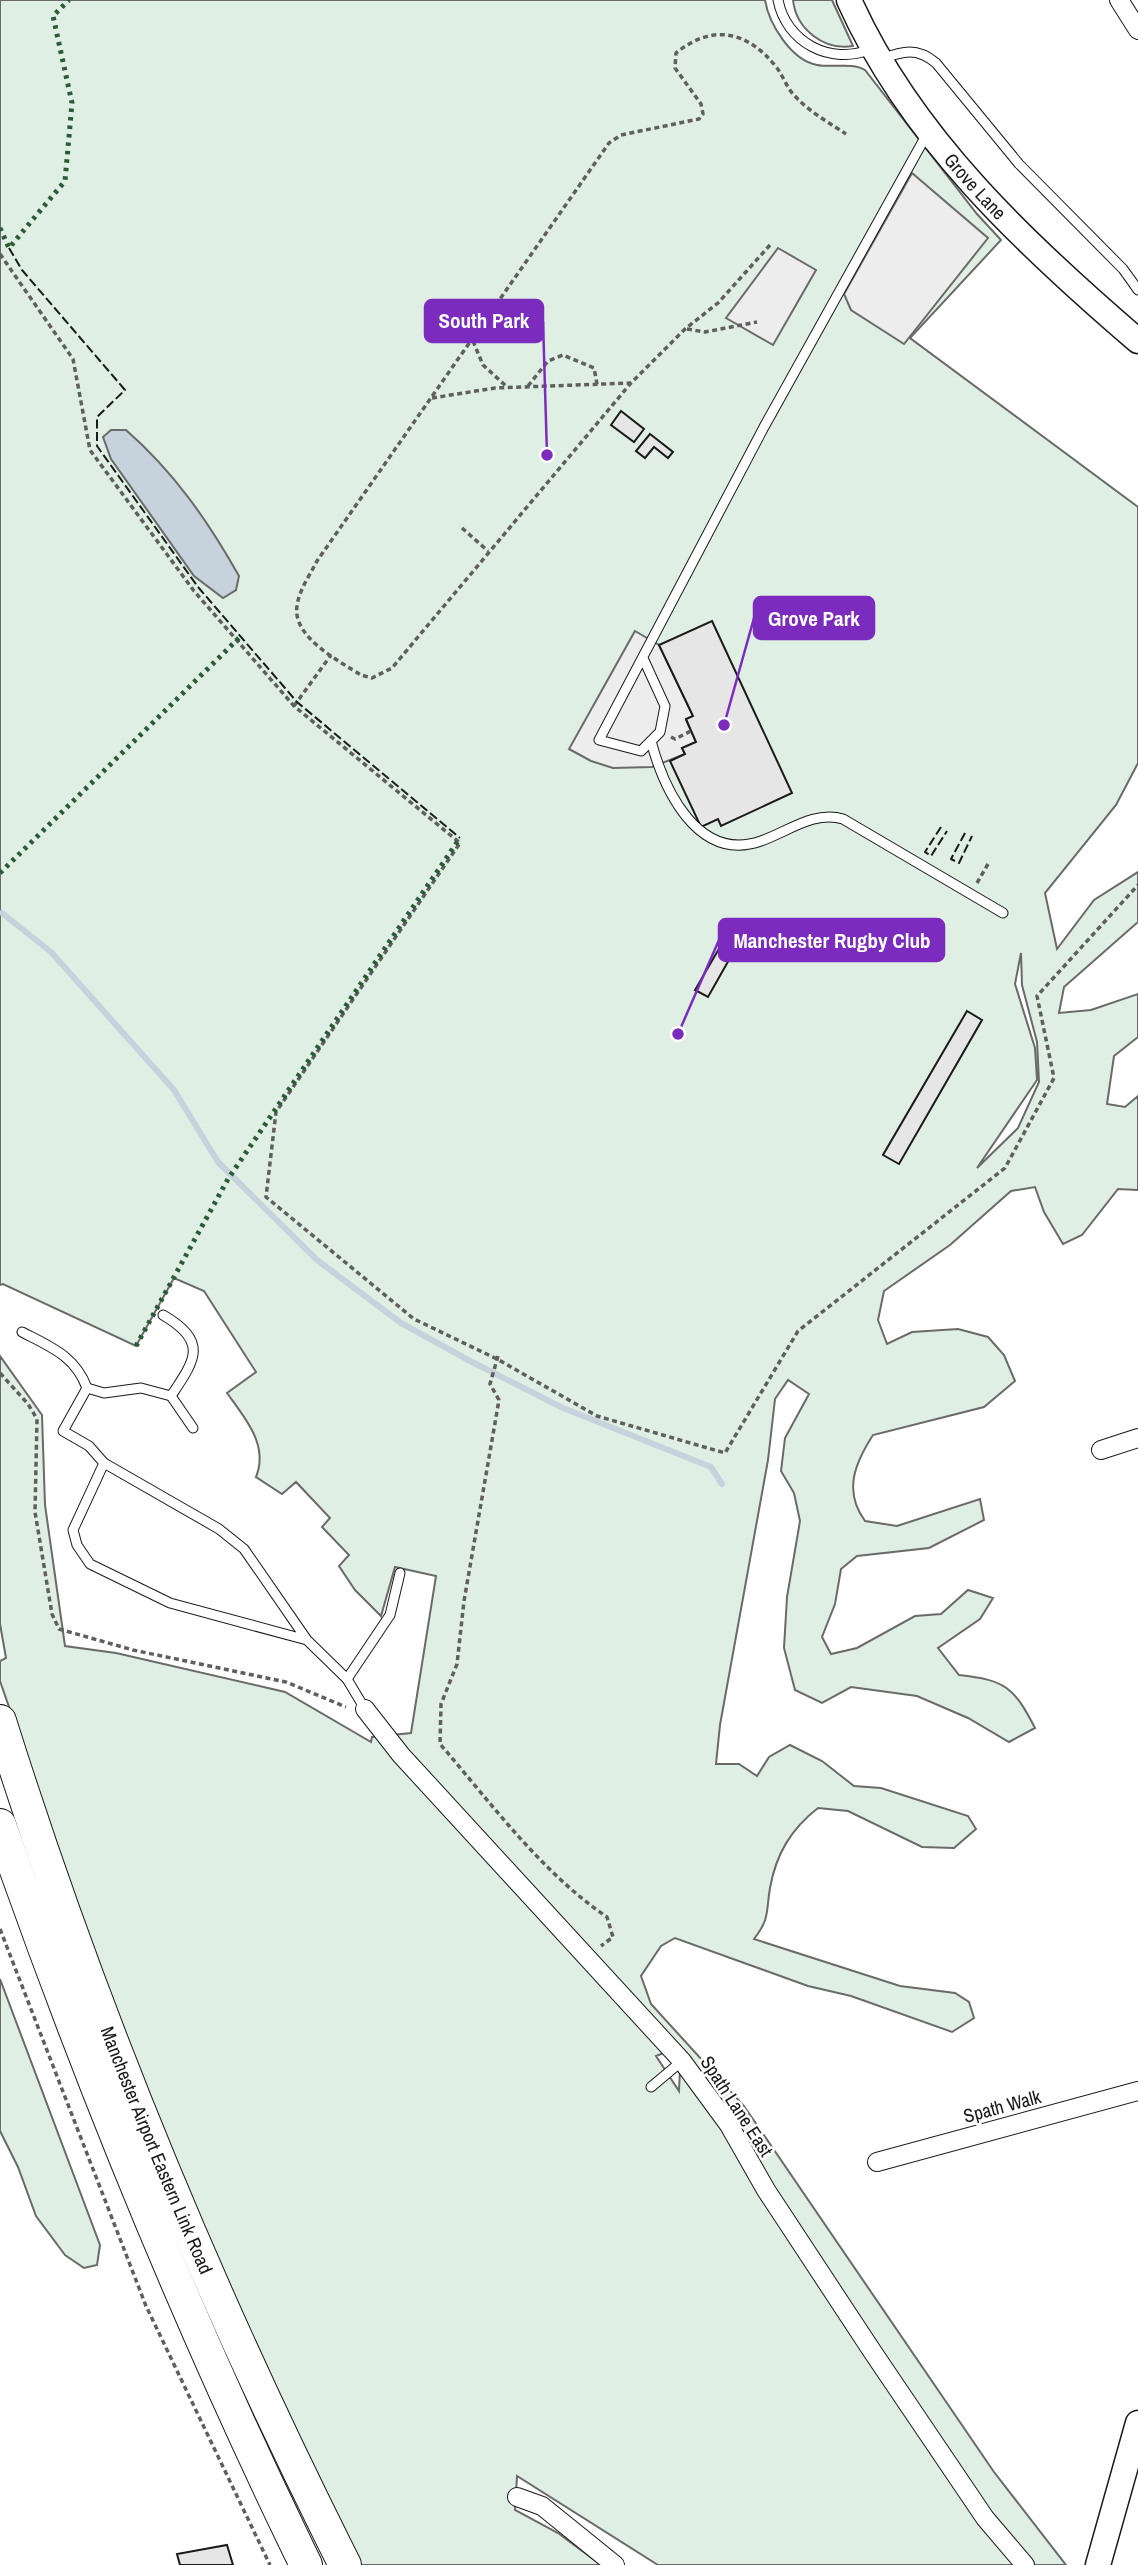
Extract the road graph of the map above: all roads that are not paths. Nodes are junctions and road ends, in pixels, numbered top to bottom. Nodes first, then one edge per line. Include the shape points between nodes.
1 (778, 0) edge
2 (849, 0) edge
3 (1119, 0) edge
4 (1138, 30) edge
5 (876, 54) junction
6 (929, 131) junction
7 (1138, 290) edge
8 (1138, 341) edge
9 (643, 659) junction
10 (651, 741) junction
11 (1003, 912) dead end
12 (163, 1315) dead end
13 (22, 1332) dead end
14 (87, 1388) junction
15 (172, 1396) junction
16 (193, 1428) dead end
17 (1138, 1438) edge
18 (1101, 1450) dead end
19 (104, 1463) junction
20 (400, 1573) dead end
21 (307, 1640) junction
22 (347, 1679) junction
23 (365, 1709) joint
24 (0, 1721) edge
25 (0, 1825) edge
26 (682, 2061) junction
27 (651, 2087) dead end
28 (1138, 2091) edge
29 (877, 2162) dead end
30 (1138, 2423) edge
31 (517, 2497) dead end
32 (306, 2565) edge
33 (345, 2565) edge
34 (615, 2565) edge
35 (1025, 2565) edge
36 (1098, 2565) edge

1 - 5 lane via 793,34 812,48
2 - 5 main road, Grove Lane
3 - 4 street
5 - 6 main road, Grove Lane
5 - 7 lane via 911,51 924,53 936,63 1018,164
6 - 8 main road, Grove Lane via 1015,230
6 - 9 lane via 764,428
9 - 10 lane via 664,706 660,732
9 - 10 lane via 599,740 641,751
10 - 11 lane via 673,800 693,827 714,840 737,845 761,841 832,815
12 - 15 lane via 185,1331 195,1353
13 - 14 lane via 73,1362
14 - 15 lane via 104,1393 141,1388
14 - 19 lane via 63,1431 89,1446
15 - 16 lane
17 - 18 street
19 - 21 lane via 219,1529 244,1549
19 - 21 lane via 73,1530 90,1564 170,1603
20 - 22 lane via 390,1615
21 - 22 lane
22 - 23 lane
23 - 26 street, Spath Lane East via 401,1755
24 - 33 highway, Manchester Airport Eastern Link Road via 151,2136 248,2364
25 - 32 highway, Manchester Airport Eastern Link Road via 119,2147
26 - 27 lane
26 - 35 street, Spath Lane East via 729,2125 766,2190 985,2518
28 - 29 street, Spath Walk
30 - 36 main road
31 - 34 street via 542,2506

